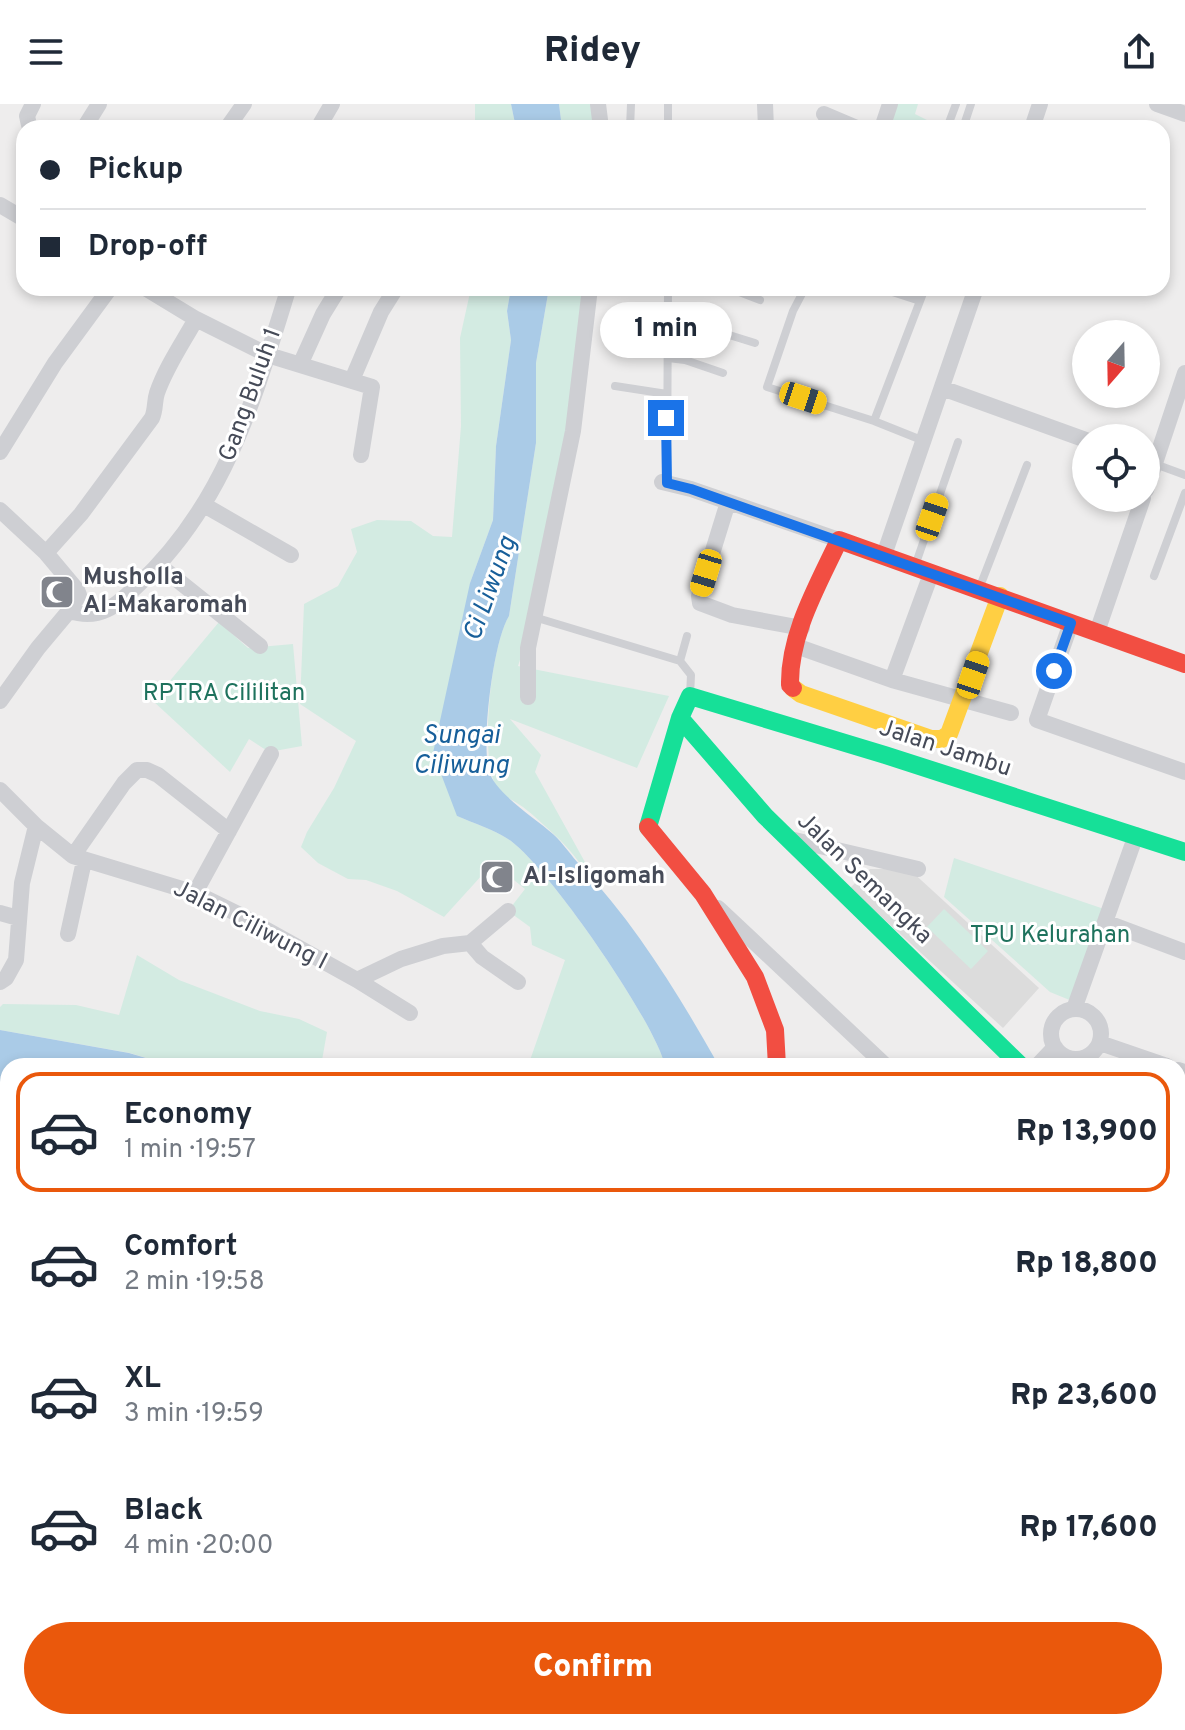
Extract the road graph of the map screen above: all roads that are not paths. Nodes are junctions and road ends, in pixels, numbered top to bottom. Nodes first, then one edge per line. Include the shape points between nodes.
1 (1159, 104) edge
2 (824, 114) dead end
3 (1185, 114) edge
4 (838, 120) edge
5 (104, 296) edge
6 (158, 296) edge
7 (286, 296) edge
8 (334, 296) edge
9 (391, 296) edge
10 (589, 296) edge
11 (668, 296) edge
12 (750, 296) edge
13 (801, 296) edge
14 (905, 296) edge
15 (922, 296) edge
16 (973, 296) edge
17 (760, 300) dead end
18 (920, 301) junction
19 (668, 316) junction
20 (196, 319) junction
21 (755, 343) dead end
22 (268, 355) junction
23 (668, 358) junction
24 (300, 365) junction
25 (723, 373) dead end
26 (1185, 373) edge
27 (352, 380) junction
28 (615, 386) dead end
29 (942, 388) junction
30 (667, 394) junction
31 (874, 421) junction
32 (1072, 435) edge
33 (1160, 437) edge
34 (924, 441) junction
35 (958, 442) dead end
36 (2, 443) edge
37 (361, 455) dead end
38 (1027, 465) dead end
39 (1160, 466) edge
40 (1185, 475) edge
41 (665, 483) joint
42 (1185, 493) edge
43 (728, 502) junction
44 (204, 505) junction
45 (0, 510) edge
46 (1138, 512) edge
47 (839, 540) junction
48 (46, 553) junction
49 (291, 555) dead end
50 (884, 555) junction
51 (160, 566) junction
52 (923, 571) junction
53 (1154, 576) dead end
54 (979, 590) junction
55 (1000, 596) junction
56 (69, 611) junction
57 (534, 617) junction
58 (1071, 623) junction
59 (1097, 632) junction
60 (687, 636) dead end
61 (799, 637) junction
62 (260, 646) dead end
63 (680, 661) junction
64 (1185, 664) edge
65 (892, 680) junction
66 (690, 696) junction
67 (528, 697) dead end
68 (0, 701) edge
69 (963, 701) junction
70 (1011, 713) dead end
71 (680, 718) junction
72 (271, 754) dead end
73 (1185, 772) edge
74 (0, 790) edge
75 (36, 826) junction
76 (229, 831) junction
77 (1136, 835) junction
78 (788, 839) junction
79 (1185, 852) edge
80 (78, 859) junction
81 (918, 869) dead end
82 (195, 893) junction
83 (703, 894) junction
84 (508, 911) dead end
85 (0, 913) edge
86 (18, 918) junction
87 (1105, 922) junction
88 (68, 934) dead end
89 (470, 943) junction
90 (1185, 952) edge
91 (776, 960) junction
92 (755, 977) junction
93 (357, 980) junction
94 (0, 982) edge
95 (518, 982) dead end
96 (1074, 1009) junction
97 (410, 1013) dead end
98 (1100, 1043) junction
99 (1055, 1047) junction
100 (777, 1058) edge
101 (878, 1058) edge
102 (1013, 1058) edge
103 (1045, 1058) edge
104 (1075, 1058) edge
105 (1082, 1058) edge
106 (1142, 1058) edge

1 - 3 street
2 - 4 street
5 - 36 street
6 - 20 street
7 - 22 street, Gang Buluh 1
8 - 24 street
9 - 27 street
10 - 57 street via 573,431
11 - 19 lane
12 - 17 lane
13 - 31 lane via 767,387
14 - 18 lane
15 - 18 lane
16 - 29 street
18 - 31 lane
19 - 21 lane
19 - 23 lane
20 - 22 street
20 - 48 street via 169,364 152,418
22 - 24 street
22 - 44 street, Gang Buluh 1 via 234,450
23 - 25 lane
23 - 30 lane
24 - 27 street
26 - 33 street
27 - 37 street via 372,387 373,393
28 - 30 lane
29 - 32 street
29 - 34 street
30 - 41 lane
31 - 34 lane
34 - 50 street
35 - 52 lane
38 - 54 lane
39 - 40 lane
41 - 43 street
42 - 53 lane
43 - 47 street
43 - 61 street via 700,603
44 - 49 street
44 - 51 street, Gang Buluh 1
45 - 48 street
46 - 59 street
47 - 50 street
47 - 61 street
48 - 56 street via 77,590
50 - 52 street
51 - 56 street, Gang Buluh 1 via 100,614
51 - 62 street
52 - 54 street
52 - 65 street
54 - 55 street
55 - 58 street
55 - 69 street
56 - 68 street
57 - 63 lane
57 - 67 street via 526,669
58 - 59 street
58 - 73 street via 1037,720
59 - 64 street
60 - 63 lane
61 - 65 street
61 - 69 street via 788,676 795,691 931,739 949,734
63 - 66 lane via 691,675
65 - 69 street
66 - 71 street
66 - 77 street, Jalan Jambu
69 - 70 street
71 - 78 street, Jalan Semangka
71 - 83 street via 648,828
72 - 76 street
74 - 75 street, Jalan Ciliwung I
75 - 80 street, Jalan Ciliwung I
75 - 86 street
76 - 80 street via 158,775 137,770
76 - 82 street
77 - 79 street, Jalan Jambu
77 - 87 street
78 - 81 street
78 - 102 street, Jalan Semangka
80 - 82 street, Jalan Ciliwung I
80 - 88 street
82 - 93 street, Jalan Ciliwung I
83 - 91 street
83 - 92 street
84 - 89 street
85 - 86 street
86 - 94 street via 16,960
87 - 90 street
87 - 96 street
89 - 93 street, Jalan Ciliwung I via 401,959
89 - 95 street
91 - 92 street
91 - 101 street
92 - 100 street via 775,1030
93 - 97 street
96 - 98 street via 1093,1016
96 - 99 street via 1052,1028
98 - 105 street
98 - 106 street
99 - 103 street
99 - 104 street

